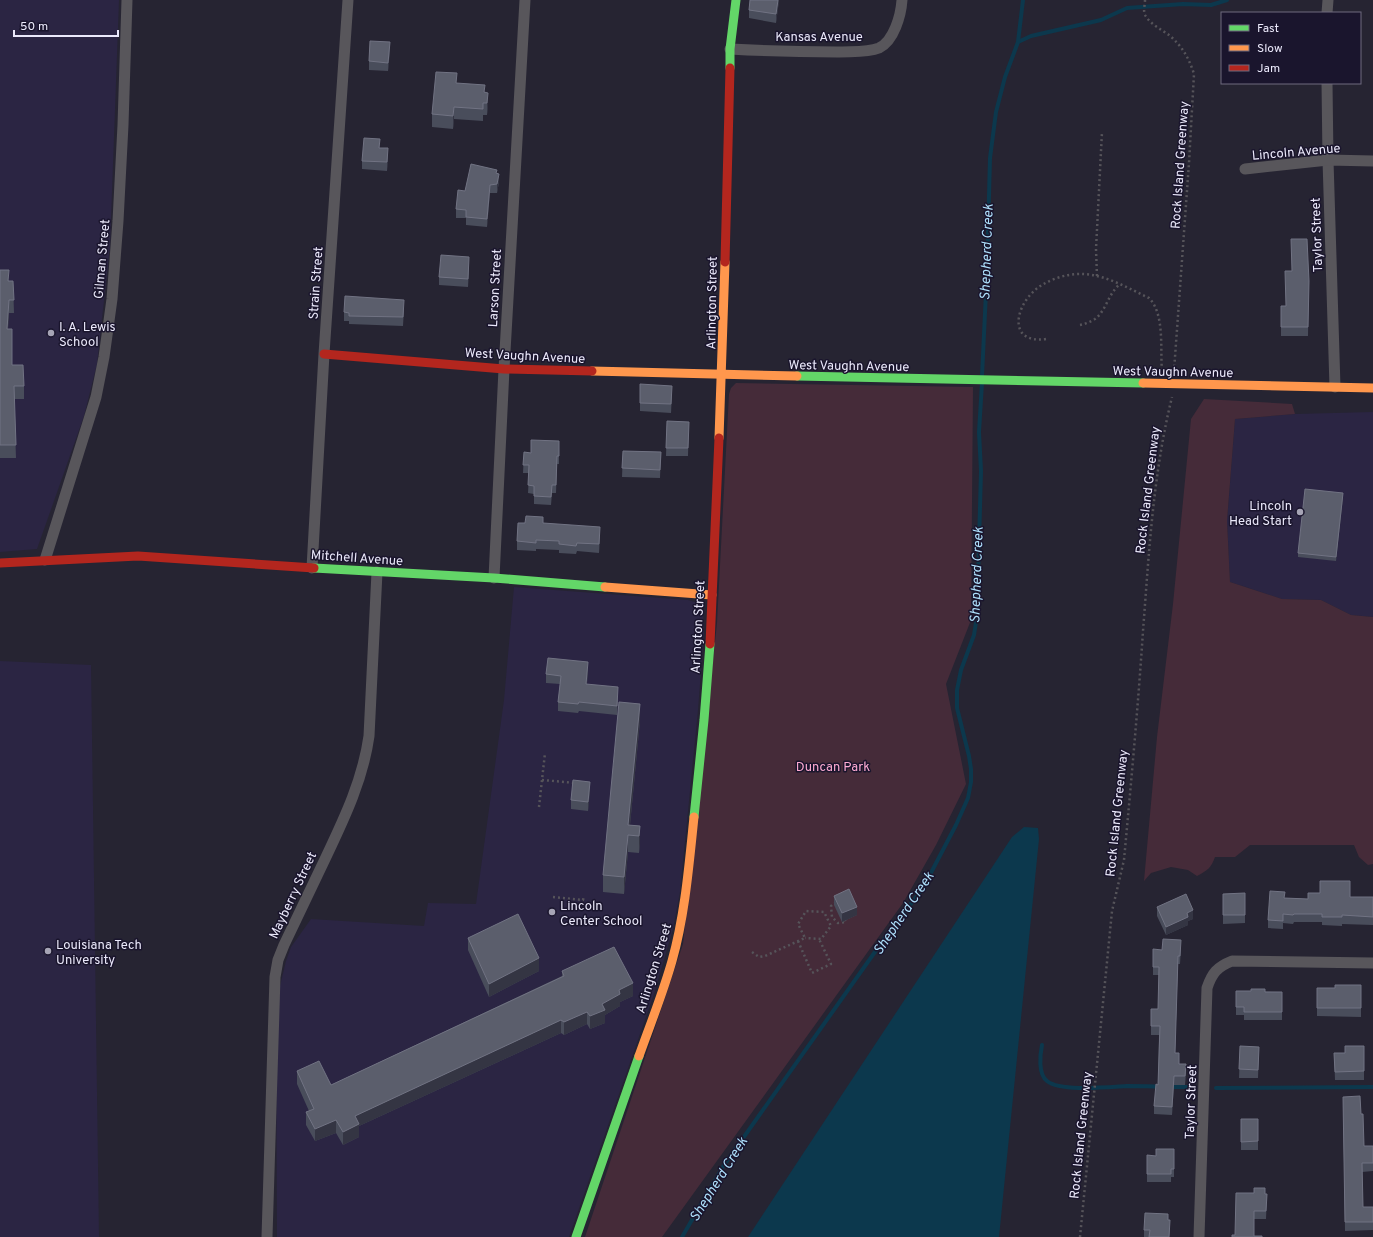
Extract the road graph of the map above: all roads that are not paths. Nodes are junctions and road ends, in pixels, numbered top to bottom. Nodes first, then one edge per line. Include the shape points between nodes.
1 (127, 0) edge
2 (348, 0) edge
3 (525, 0) edge
4 (736, 0) edge
5 (1328, 0) edge
6 (902, 1) edge
7 (1327, 12) edge
8 (730, 49) junction
9 (1327, 84) edge
10 (1328, 160) junction
11 (1373, 161) edge
12 (1245, 170) dead end
13 (324, 354) junction
14 (504, 369) junction
15 (722, 375) junction
16 (1335, 387) junction
17 (1373, 388) edge
18 (45, 560) junction
19 (0, 563) edge
20 (312, 568) junction
21 (378, 572) junction
22 (494, 578) junction
23 (712, 595) junction
24 (1373, 963) edge
25 (267, 1237) edge
26 (576, 1237) edge
27 (1199, 1237) edge

1 - 18 street, Gilman Street via 118,228 104,357 96,397
2 - 13 street, Strain Street
3 - 14 street, Larson Street
4 - 8 street, Arlington Street
5 - 7 street
6 - 8 street, Kansas Avenue via 890,40 880,48 864,51 799,52
8 - 15 street, Arlington Street
9 - 10 street, Taylor Street
10 - 11 street, Lincoln Avenue
10 - 12 street, Lincoln Avenue
10 - 16 street, Taylor Street
13 - 14 street, West Vaughn Avenue
13 - 20 street, Strain Street
14 - 15 street, West Vaughn Avenue
14 - 22 street, Larson Street
15 - 16 street, West Vaughn Avenue
15 - 23 street, Arlington Street
16 - 17 street, West Vaughn Avenue
18 - 19 street, Mitchell Avenue
18 - 20 street, Mitchell Avenue via 138,556
20 - 21 street, Mitchell Avenue
21 - 22 street, Mitchell Avenue
21 - 25 street, Mayberry Street via 367,756 348,810 284,945 275,977
22 - 23 street, Mitchell Avenue
23 - 26 street, Arlington Street via 704,719 678,941
24 - 27 street, Taylor Street via 1232,961 1224,964 1210,977 1207,988

